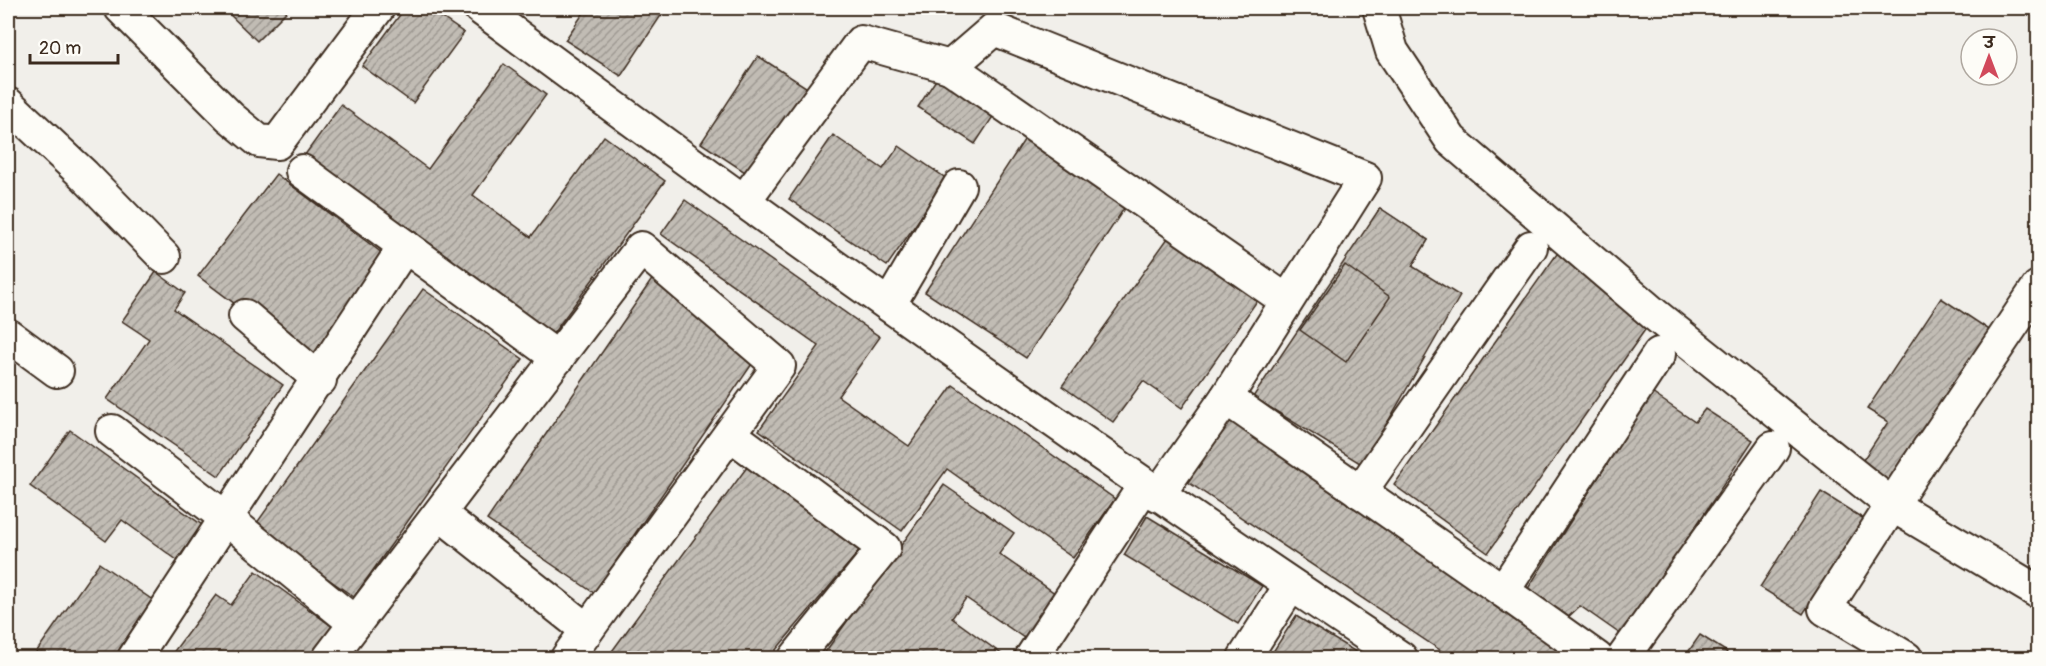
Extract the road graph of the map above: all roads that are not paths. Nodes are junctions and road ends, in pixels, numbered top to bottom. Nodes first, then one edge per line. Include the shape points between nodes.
1 (121, 8) edge
2 (378, 8) edge
3 (480, 8) edge
4 (1380, 8) edge
5 (950, 67) junction
6 (13, 120) edge
7 (302, 171) dead end
8 (960, 186) dead end
9 (744, 201) junction
10 (405, 246) junction
11 (1531, 247) dead end
12 (164, 257) dead end
13 (2038, 287) edge
14 (1287, 301) junction
15 (889, 305) junction
16 (245, 316) dead end
17 (8, 335) edge
18 (1659, 354) dead end
19 (558, 358) junction
20 (57, 371) dead end
21 (320, 380) junction
22 (1226, 398) junction
23 (112, 431) dead end
24 (730, 434) junction
25 (1773, 448) dead end
26 (1151, 491) junction
27 (1360, 492) junction
28 (1892, 505) junction
29 (440, 514) junction
30 (226, 518) junction
31 (1291, 585) junction
32 (1503, 591) junction
33 (2038, 592) edge
34 (355, 623) junction
35 (587, 630) junction
36 (134, 658) edge
37 (329, 658) edge
38 (567, 658) edge
39 (795, 658) edge
40 (1030, 658) edge
41 (1244, 658) edge
42 (1401, 658) edge
43 (1597, 658) edge
44 (1623, 658) edge
45 (1906, 658) edge

1 - 2 street via 230,117 259,141 277,143
3 - 9 street
4 - 28 street via 1392,51 1451,140 1654,314
5 - 9 street via 861,42
5 - 14 street
5 - 14 street via 993,29 1365,178
6 - 12 street
7 - 10 street
8 - 15 street
9 - 15 street
10 - 19 street
10 - 21 street
11 - 27 street
13 - 28 street
14 - 22 street
15 - 26 street
16 - 21 street
17 - 20 street
18 - 32 street
19 - 24 street via 641,248 779,366
19 - 29 street
21 - 30 street
22 - 26 street
22 - 27 street
23 - 30 street
24 - 35 street
24 - 39 street via 884,549
25 - 44 street
26 - 31 street
26 - 40 street
27 - 32 street
28 - 33 street
28 - 45 street via 1825,609
29 - 34 street
29 - 35 street
30 - 34 street
30 - 36 street
31 - 41 street
31 - 42 street
32 - 43 street
34 - 37 street
35 - 38 street

